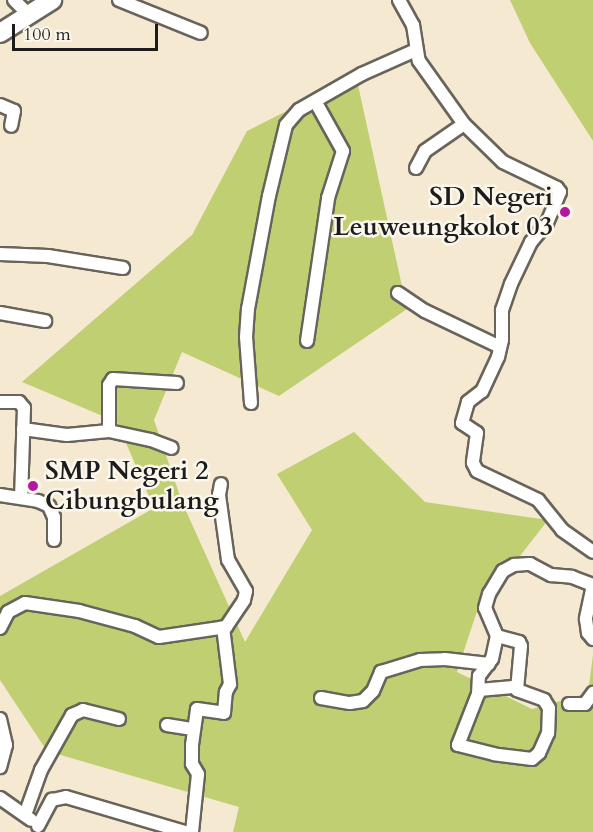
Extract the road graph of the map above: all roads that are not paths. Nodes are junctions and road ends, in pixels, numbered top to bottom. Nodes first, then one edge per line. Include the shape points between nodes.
1 (14, 0) edge
2 (52, 0) edge
3 (119, 0) edge
4 (399, 0) edge
5 (29, 15) junction
6 (0, 33) edge
7 (201, 33) dead end
8 (416, 50) junction
9 (315, 101) junction
10 (0, 105) edge
11 (464, 124) junction
12 (11, 126) dead end
13 (416, 168) dead end
14 (0, 254) edge
15 (123, 268) dead end
16 (398, 293) dead end
17 (0, 313) edge
18 (45, 321) dead end
19 (307, 341) dead end
20 (500, 347) junction
21 (177, 383) dead end
22 (0, 402) edge
23 (251, 403) dead end
24 (22, 429) junction
25 (109, 431) junction
26 (172, 448) dead end
27 (221, 484) dead end
28 (0, 495) edge
29 (21, 498) junction
30 (54, 540) dead end
31 (593, 552) edge
32 (593, 585) edge
33 (223, 627) junction
34 (0, 628) edge
35 (497, 636) junction
36 (593, 639) edge
37 (489, 664) junction
38 (516, 687) junction
39 (479, 690) junction
40 (593, 693) edge
41 (321, 698) dead end
42 (569, 704) dead end
43 (119, 718) dead end
44 (0, 719) edge
45 (167, 725) dead end
46 (193, 729) junction
47 (0, 767) edge
48 (0, 798) edge
49 (25, 815) junction
50 (41, 829) edge
51 (185, 832) edge
52 (192, 832) edge

1 - 5 street
2 - 5 highway
3 - 7 street
4 - 8 street via 413,25
5 - 6 highway
8 - 9 street
8 - 11 street via 424,72
9 - 19 street via 343,151 328,198
9 - 23 street via 297,112 286,125 268,196 248,309
10 - 12 street via 14,111
11 - 13 street via 425,151
11 - 20 street via 503,162 560,192 547,223 531,242 504,302
14 - 15 street via 48,256
16 - 20 street via 426,312
17 - 18 street
20 - 31 street via 487,383 468,402 462,417 465,426 478,436 474,467 538,500 562,530
21 - 25 street via 112,379
22 - 24 street via 23,405
24 - 25 street via 67,435
24 - 29 street
25 - 26 street
27 - 33 street via 219,495 228,560 246,591 244,600
28 - 29 street
29 - 30 street via 49,506 54,518
32 - 35 street via 551,575 530,564 509,566 484,608
32 - 36 street via 586,619
33 - 34 street via 159,638 135,626 79,611 25,603 8,612
33 - 46 street via 231,677 224,713 197,709
35 - 37 street
35 - 38 street via 521,646
37 - 39 street via 479,676
37 - 41 street via 445,658 420,660 386,669 363,702
38 - 39 street
38 - 39 street via 523,694 544,700 549,708 548,733 532,759 458,745
40 - 42 street via 585,704
43 - 49 street via 83,710 72,715 41,770
44 - 47 street via 6,745
45 - 46 street
46 - 52 street via 192,764 198,774
48 - 49 street
49 - 50 street
50 - 51 street via 52,800 66,797

